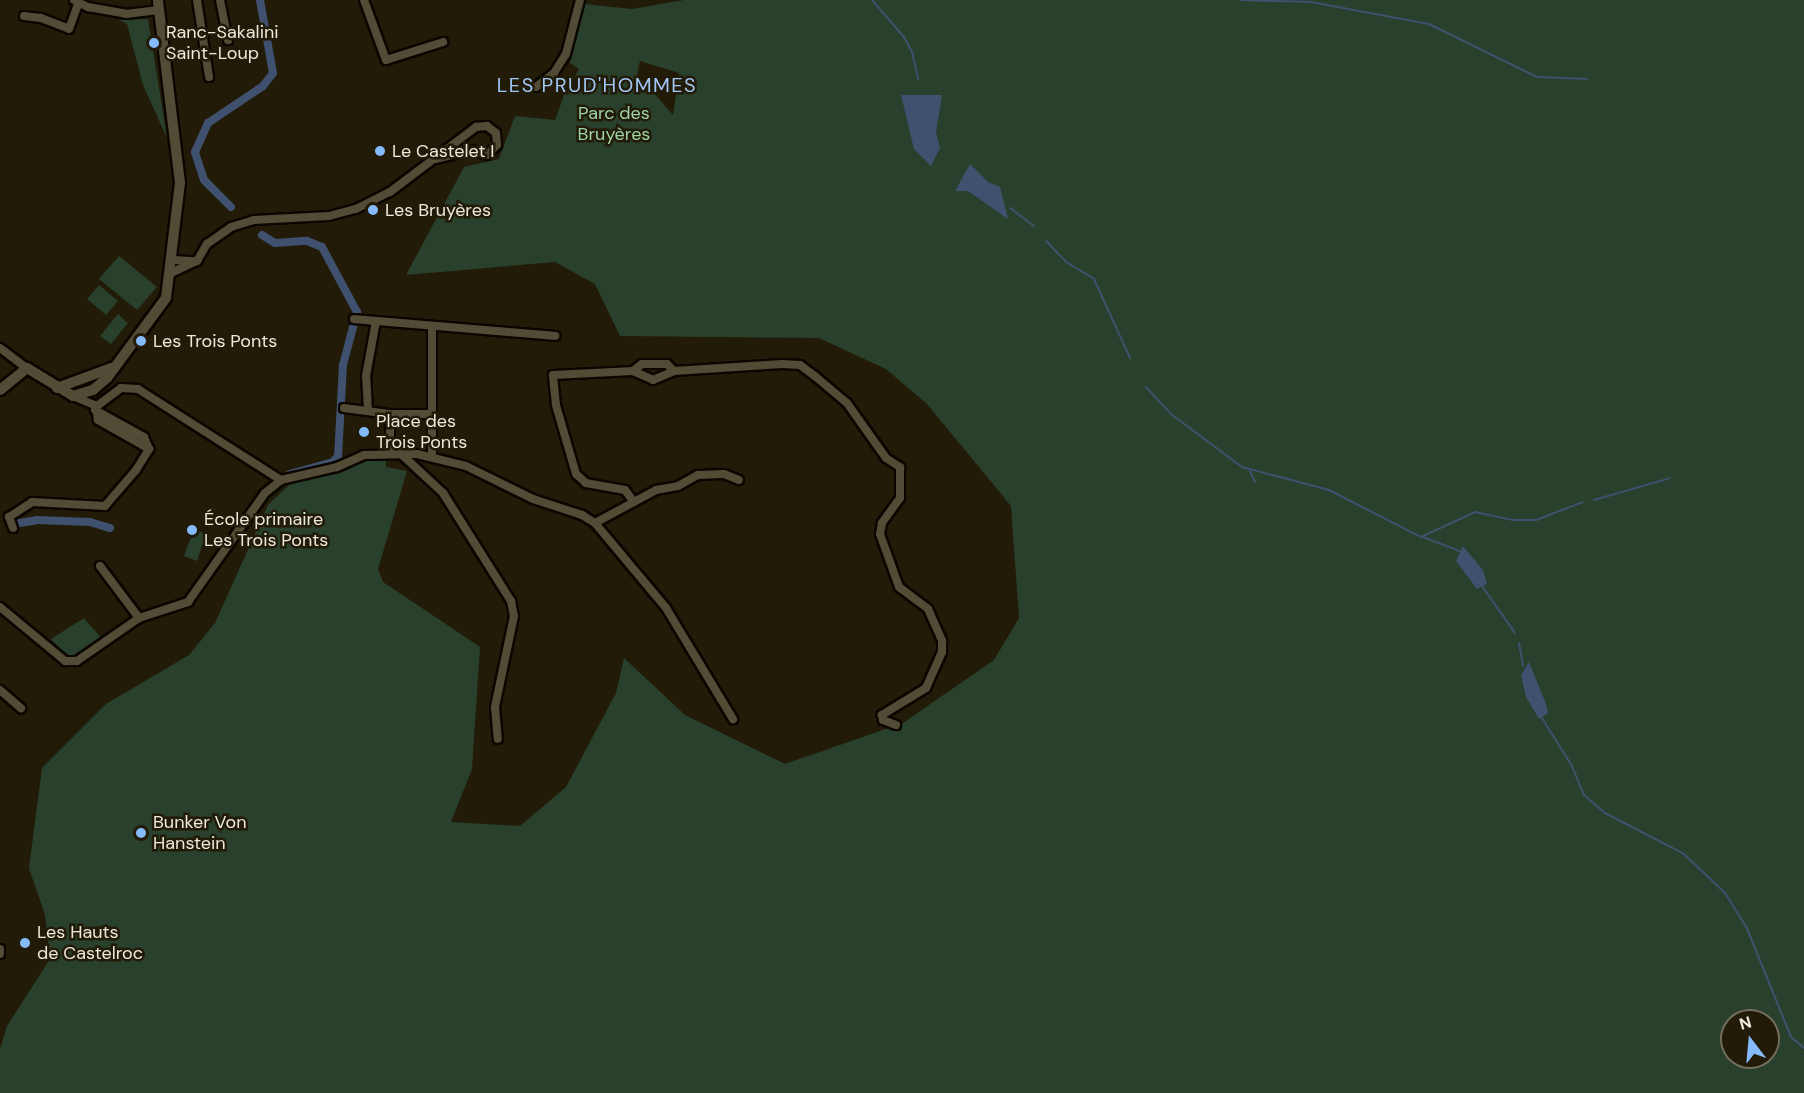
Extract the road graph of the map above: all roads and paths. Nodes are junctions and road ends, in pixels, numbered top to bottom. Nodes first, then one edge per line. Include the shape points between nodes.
1 (197, 0) edge
2 (220, 0) edge
3 (364, 0) edge
4 (580, 0) edge
5 (76, 2) edge
6 (155, 5) edge
7 (24, 16) dead end
8 (228, 40) dead end
9 (442, 42) dead end
10 (209, 77) dead end
11 (536, 87) dead end
12 (469, 135) junction
13 (472, 150) junction
14 (436, 159) junction
15 (173, 260) junction
16 (197, 261) junction
17 (171, 273) junction
18 (357, 319) dead end
19 (376, 321) junction
20 (432, 327) junction
21 (555, 336) dead end
22 (0, 348) edge
23 (27, 368) junction
24 (111, 368) junction
25 (633, 371) junction
26 (674, 371) junction
27 (57, 388) junction
28 (0, 390) edge
29 (73, 396) junction
30 (96, 408) junction
31 (344, 408) dead end
32 (368, 411) junction
33 (390, 414) junction
34 (431, 414) junction
35 (390, 452) junction
36 (400, 453) junction
37 (432, 457) junction
38 (281, 480) junction
39 (740, 480) dead end
40 (634, 502) junction
41 (595, 523) junction
42 (13, 528) dead end
43 (100, 566) dead end
44 (0, 608) edge
45 (139, 618) junction
46 (0, 690) edge
47 (21, 708) dead end
48 (733, 719) dead end
49 (896, 725) dead end
50 (498, 739) dead end
51 (0, 949) edge
52 (0, 954) edge

1 - 10 street
2 - 8 street
3 - 9 street via 386,60
4 - 11 street via 566,54 554,73
5 - 6 street via 126,14
5 - 7 street via 69,29
6 - 15 street via 180,183
12 - 13 street
12 - 13 street via 476,128 487,126 498,140 495,150 488,155
12 - 14 street
13 - 14 street
14 - 16 street via 377,201 356,209 329,216 254,220 231,227 207,244
15 - 16 street
15 - 17 street
16 - 17 street
17 - 24 street via 166,298
18 - 19 street
19 - 20 street
19 - 32 street via 366,375
20 - 21 street
20 - 34 street
22 - 23 street
23 - 27 street
23 - 28 street
24 - 27 street
24 - 29 street via 107,378 93,390
25 - 26 street via 653,380
25 - 26 street via 642,364 668,364
25 - 40 street via 553,375 553,386 576,474 586,483 625,490
26 - 49 street via 800,365 847,403 886,458 900,467 900,498 882,523 880,534 899,587 928,609 942,644 926,688 882,715 883,720
27 - 29 street
29 - 30 street
30 - 38 street via 121,388 138,390
30 - 42 street via 140,433 149,449 105,506 32,502 9,517
31 - 32 street
32 - 33 street
33 - 34 street
33 - 35 street
34 - 37 street
35 - 36 street
35 - 38 street via 358,456 337,467
36 - 37 street
36 - 50 street via 443,493 511,601 514,616 494,716
37 - 41 street via 466,466 533,499 565,507
38 - 45 street via 260,501 196,595 188,602
39 - 40 street via 724,474 698,475
40 - 41 street
41 - 48 street via 666,608
43 - 45 street
44 - 45 street via 71,663
46 - 47 street
51 - 52 street

